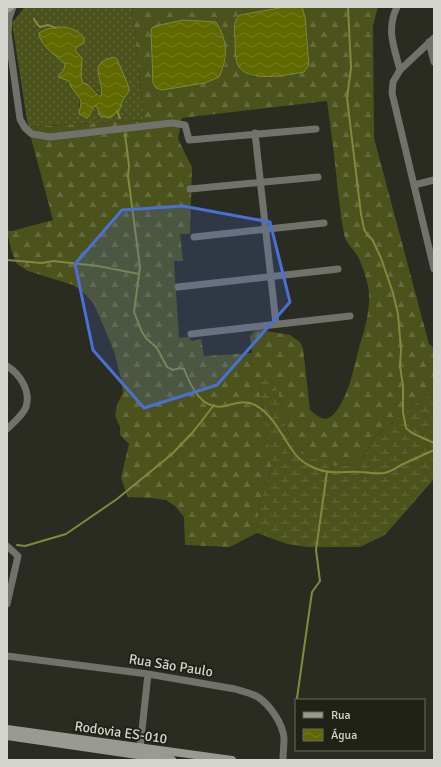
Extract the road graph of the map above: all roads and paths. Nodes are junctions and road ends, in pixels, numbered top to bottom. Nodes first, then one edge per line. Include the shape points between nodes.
1 (10, 7) edge
2 (13, 7) edge
3 (397, 7) edge
4 (7, 9) edge
5 (431, 40) edge
6 (8, 42) edge
7 (434, 62) edge
8 (400, 70) junction
9 (316, 129) dead end
10 (255, 133) junction
11 (318, 177) dead end
12 (434, 180) edge
13 (261, 183) junction
14 (414, 185) junction
15 (190, 189) dead end
16 (324, 223) dead end
17 (266, 229) junction
18 (194, 237) dead end
19 (434, 268) edge
20 (338, 269) dead end
21 (271, 276) junction
22 (178, 287) dead end
23 (350, 316) dead end
24 (276, 324) junction
25 (191, 334) dead end
26 (7, 366) edge
27 (7, 429) edge
28 (7, 546) edge
29 (7, 604) edge
30 (7, 656) edge
31 (148, 674) junction
32 (7, 729) edge
33 (7, 736) edge
34 (138, 754) edge
35 (172, 760) edge
36 (232, 760) edge
37 (283, 760) edge

1 - 4 main road
2 - 6 street via 9,18
3 - 8 street via 390,29
5 - 7 street
5 - 8 street
6 - 10 street via 20,119 32,134 50,137 172,124 185,125 189,140
8 - 14 street via 393,82 392,93
9 - 10 street
10 - 13 street
11 - 13 street
12 - 14 street
13 - 15 street
13 - 17 street
14 - 19 street
16 - 17 street
17 - 18 street
17 - 21 street
20 - 21 street
21 - 22 street
21 - 24 street
23 - 24 street
24 - 25 street
26 - 27 street via 20,376 26,397 26,406 22,413
28 - 29 street via 18,556
30 - 31 street, Rua São Paulo
31 - 34 street
31 - 37 street, Rua São Paulo via 235,689 258,697 277,718 283,732
32 - 34 main road, Rodovia ES-010
33 - 34 main road, Rodovia ES-010
34 - 35 main road, Rodovia ES-010
34 - 36 main road, Rodovia ES-010

